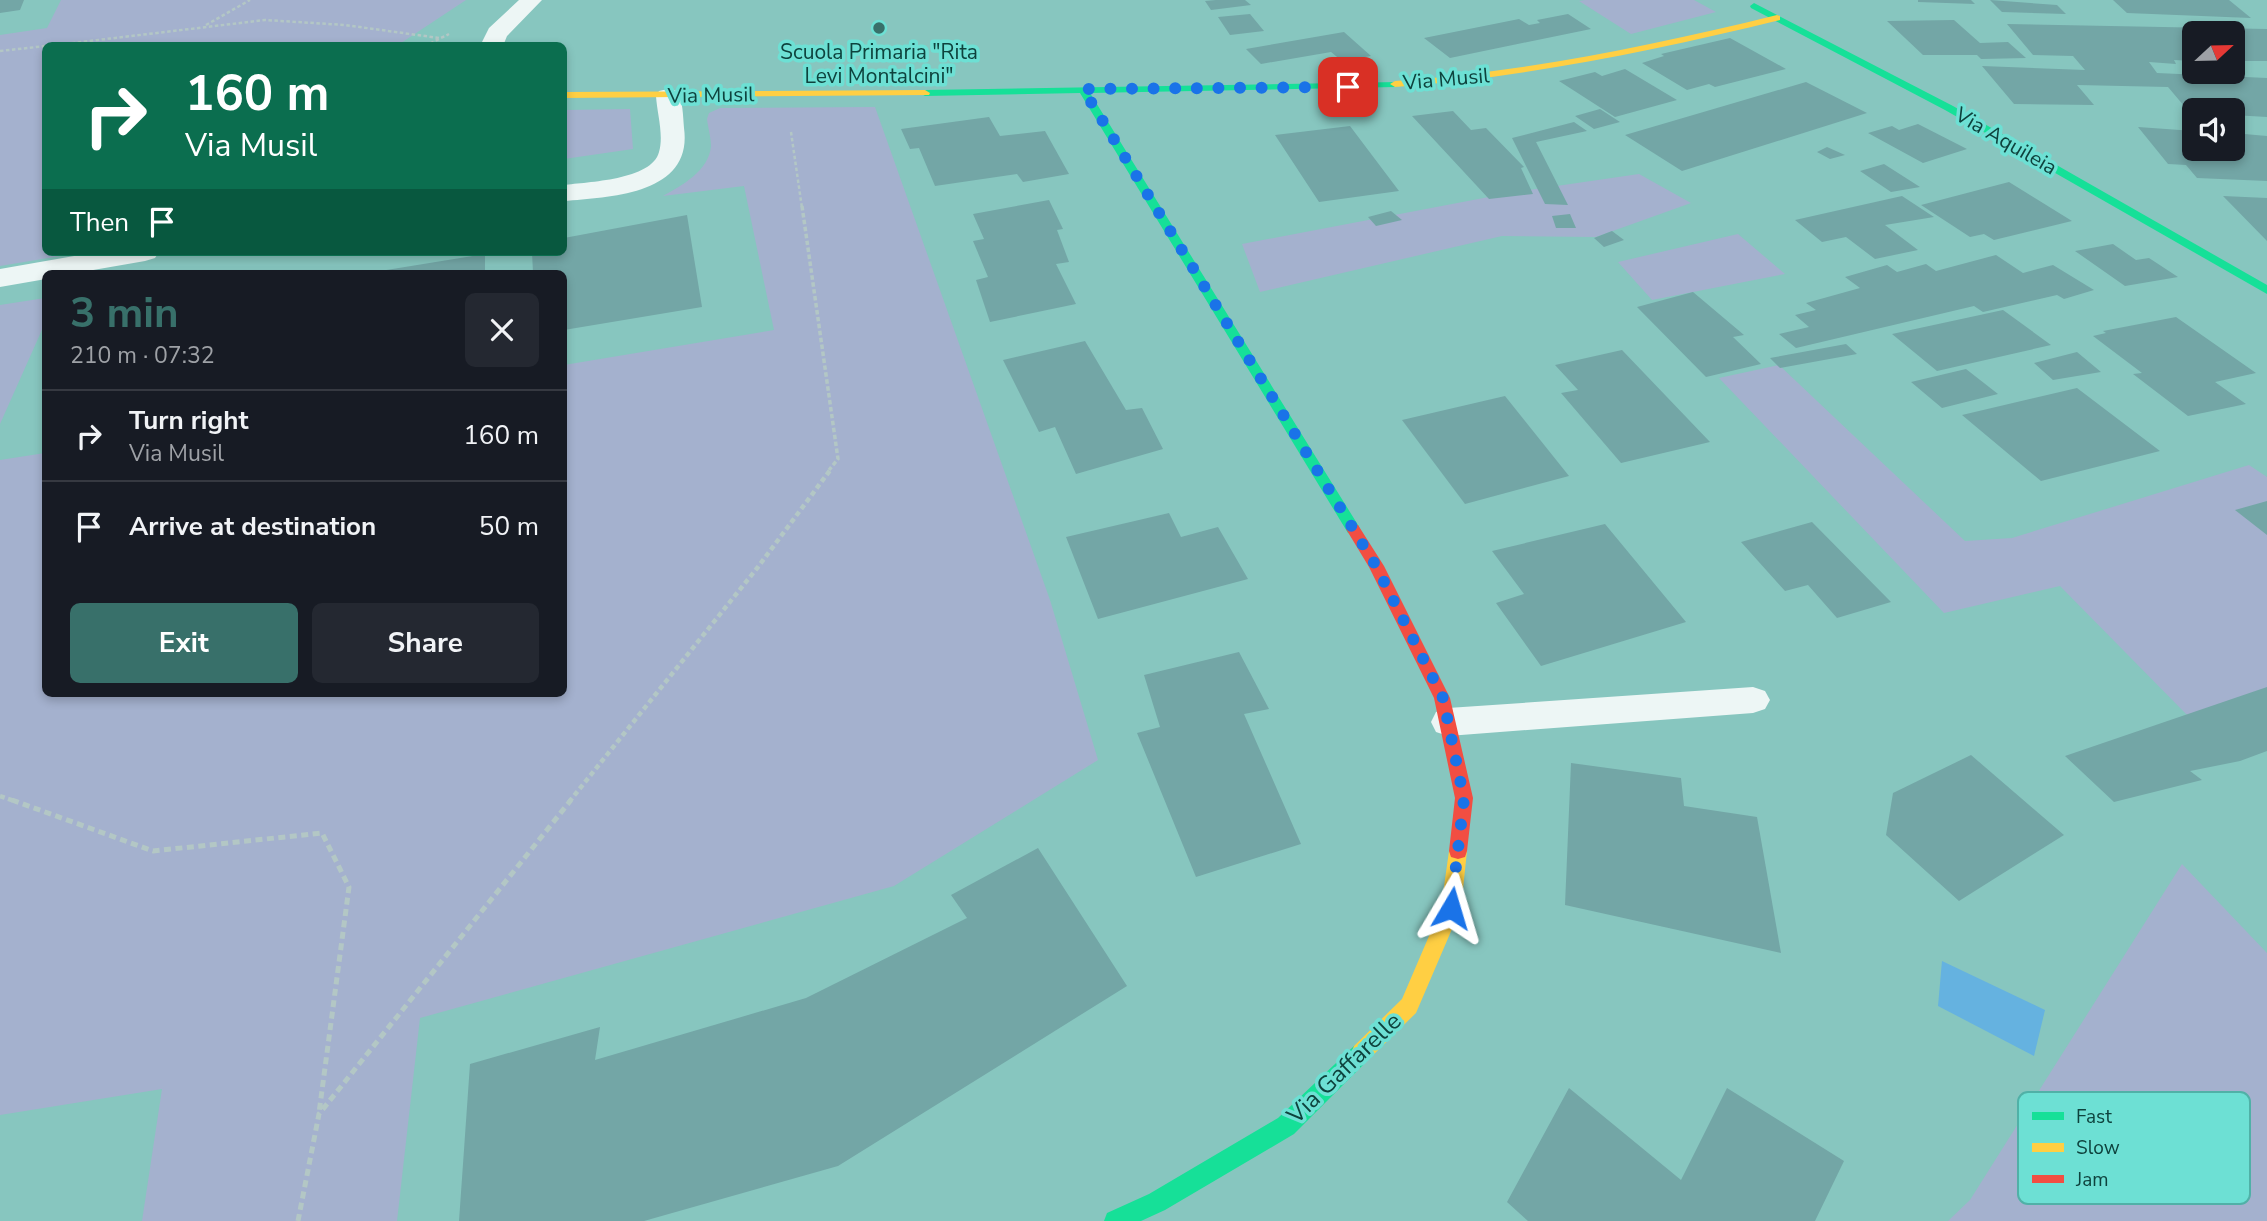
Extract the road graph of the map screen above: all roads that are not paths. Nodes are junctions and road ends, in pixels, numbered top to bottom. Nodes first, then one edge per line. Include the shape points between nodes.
1 (531, 0) edge
2 (1742, 0) edge
3 (1777, 18) junction
4 (494, 39) edge
5 (1083, 89) junction
6 (567, 94) edge
7 (668, 96) junction
8 (567, 193) edge
9 (123, 256) edge
10 (42, 270) edge
11 (45, 270) edge
12 (0, 278) edge
13 (2267, 290) edge
14 (1752, 700) dead end
15 (1448, 722) junction
16 (1115, 1221) edge

1 - 4 street
2 - 3 street, Via Aquileia
3 - 5 street, Via Musil via 1630,54 1457,81 1348,87
3 - 13 street, Via Aquileia via 1949,108
5 - 7 street, Via Musil
5 - 15 street, Via Gaffarelle via 1376,566 1443,698
6 - 7 street, Via Musil
7 - 8 street via 673,152 667,165 636,182
9 - 11 street
10 - 12 street
14 - 15 lane
15 - 16 street, Via Gaffarelle via 1464,799 1451,908 1409,1006 1286,1126 1157,1202

